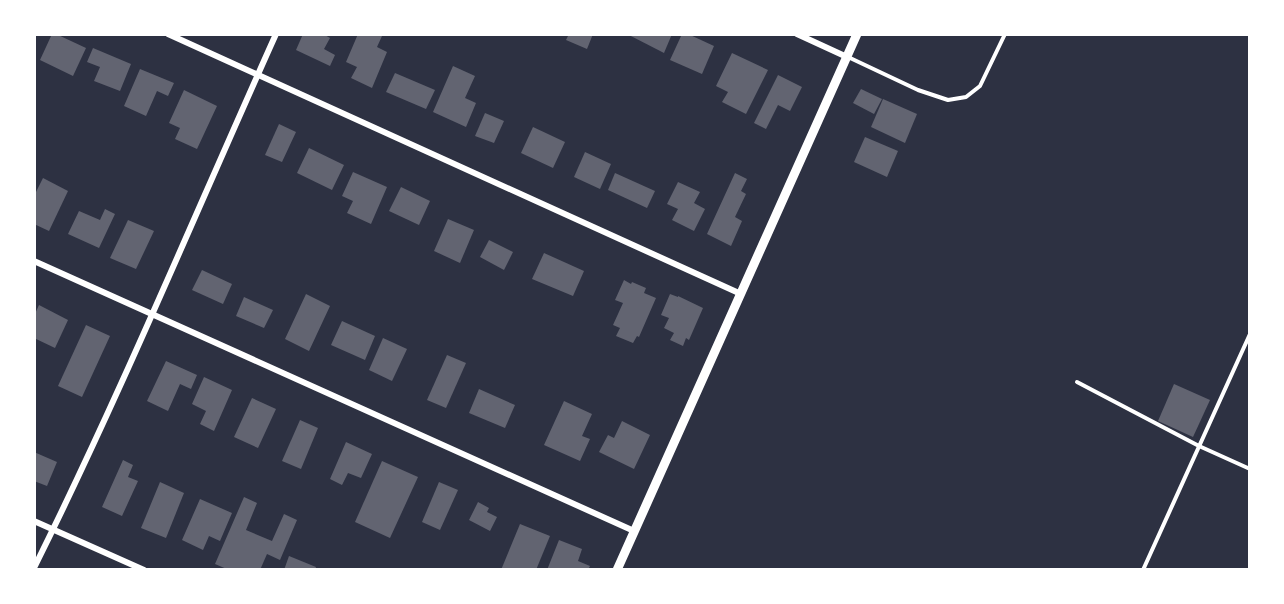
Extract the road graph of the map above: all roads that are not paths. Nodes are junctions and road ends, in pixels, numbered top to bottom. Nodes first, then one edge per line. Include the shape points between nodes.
1 (168, 34) edge
2 (276, 34) edge
3 (797, 34) edge
4 (857, 34) edge
5 (1005, 34) edge
6 (847, 57) junction
7 (258, 74) junction
8 (34, 261) edge
9 (741, 294) junction
10 (152, 313) junction
11 (1250, 334) edge
12 (1077, 382) dead end
13 (1199, 446) junction
14 (1250, 469) edge
15 (34, 521) edge
16 (54, 529) junction
17 (634, 531) junction
18 (34, 568) edge
19 (144, 570) edge
20 (617, 570) edge
21 (1143, 570) edge

1 - 7 street
2 - 7 street
3 - 6 street
4 - 6 street
5 - 6 lane via 980,86 966,97 948,100
6 - 9 street
7 - 9 street
7 - 10 street
8 - 10 street
9 - 17 street
10 - 16 street
10 - 17 street
11 - 13 lane
12 - 13 lane
13 - 14 lane
13 - 21 lane
15 - 16 street
16 - 18 street
16 - 19 street
17 - 20 street

